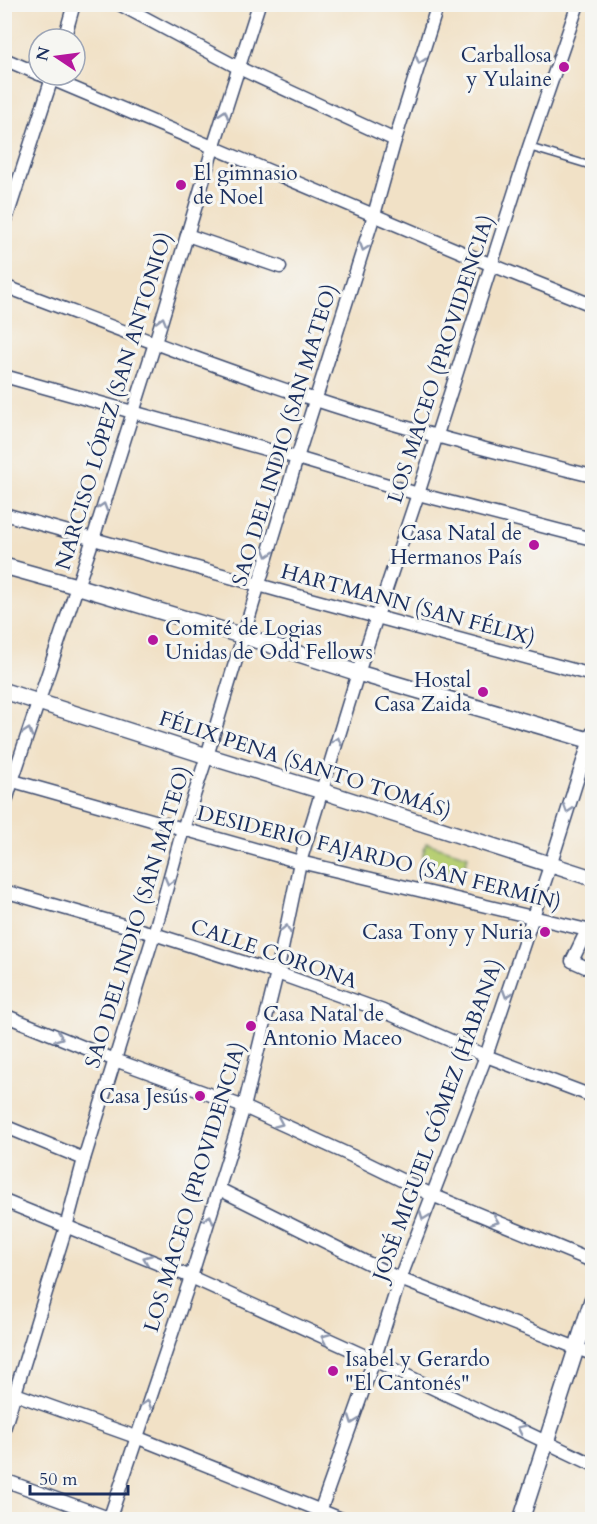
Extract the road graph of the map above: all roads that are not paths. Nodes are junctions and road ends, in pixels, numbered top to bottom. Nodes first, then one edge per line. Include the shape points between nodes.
1 (74, 4) edge
2 (119, 4) edge
3 (259, 4) edge
4 (438, 4) edge
5 (578, 4) edge
6 (67, 27) edge
7 (4, 59) edge
8 (27, 68) edge
9 (239, 68) junction
10 (42, 87) edge
11 (72, 87) edge
12 (396, 140) junction
13 (530, 147) junction
14 (213, 148) junction
15 (592, 166) edge
16 (9, 191) edge
17 (374, 215) junction
18 (4, 226) edge
19 (187, 235) junction
20 (492, 265) junction
21 (280, 267) dead end
22 (4, 286) edge
23 (592, 305) edge
24 (155, 344) junction
25 (4, 376) edge
26 (315, 400) junction
27 (132, 413) junction
28 (436, 437) junction
29 (297, 458) junction
30 (592, 476) edge
31 (418, 495) junction
32 (4, 514) edge
33 (93, 539) junction
34 (592, 539) edge
35 (4, 567) edge
36 (259, 585) junction
37 (76, 586) junction
38 (376, 616) junction
39 (243, 636) junction
40 (358, 673) junction
41 (592, 675) edge
42 (4, 691) edge
43 (38, 702) junction
44 (592, 738) edge
45 (207, 756) junction
46 (8, 780) edge
47 (322, 790) junction
48 (4, 808) edge
49 (183, 829) junction
50 (300, 862) junction
51 (550, 866) junction
52 (592, 878) edge
53 (4, 891) edge
54 (532, 916) junction
55 (154, 934) junction
56 (592, 970) edge
57 (277, 973) junction
58 (4, 1015) edge
59 (486, 1056) junction
60 (115, 1060) junction
61 (592, 1096) edge
62 (244, 1107) junction
63 (4, 1126) edge
64 (84, 1159) junction
65 (219, 1189) junction
66 (432, 1195) junction
67 (4, 1201) edge
68 (66, 1227) junction
69 (592, 1261) edge
70 (191, 1277) junction
71 (400, 1279) junction
72 (592, 1300) edge
73 (577, 1348) junction
74 (592, 1354) edge
75 (374, 1360) junction
76 (10, 1392) edge
77 (4, 1429) edge
78 (136, 1437) junction
79 (546, 1441) junction
80 (592, 1464) edge
81 (4, 1480) edge
82 (319, 1514) edge
83 (111, 1519) edge
84 (344, 1520) edge
85 (521, 1520) edge

1 - 6 street
2 - 9 street
3 - 9 street, NARCISO LÓPEZ (SAN ANTONIO)
4 -> 12 street, SAO DEL INDIO (SAN MATEO)
5 - 13 street, LOS MACEO (PROVIDENCIA)
7 - 8 street
9 - 12 street
14 -> 9 street, NARCISO LÓPEZ (SAN ANTONIO)
10 - 16 street
11 - 14 street
12 - 17 street, SAO DEL INDIO (SAN MATEO)
13 - 15 lane
13 - 20 street, LOS MACEO (PROVIDENCIA)
14 - 17 street
14 - 19 street, NARCISO LÓPEZ (SAN ANTONIO)
16 - 18 street
17 - 20 street
17 -> 26 street, SAO DEL INDIO (SAN MATEO)
19 - 21 street
24 -> 19 street, NARCISO LÓPEZ (SAN ANTONIO)
20 - 23 street
20 - 28 street, LOS MACEO (PROVIDENCIA)
22 - 24 street
24 - 26 street
24 - 27 street, NARCISO LÓPEZ (SAN ANTONIO)
25 - 27 street
26 - 28 street
26 - 29 street, SAO DEL INDIO (SAN MATEO)
27 - 29 street
33 -> 27 street, NARCISO LÓPEZ (SAN ANTONIO)
28 - 30 street
28 - 31 street, LOS MACEO (PROVIDENCIA)
29 - 31 street
29 -> 36 street, SAO DEL INDIO (SAN MATEO)
31 - 34 street
31 - 38 street, LOS MACEO (PROVIDENCIA)
32 - 33 street, HARTMANN (SAN FÉLIX)
33 - 36 street, HARTMANN (SAN FÉLIX)
33 - 37 street, NARCISO LÓPEZ (SAN ANTONIO)
35 - 37 street
36 - 38 street, HARTMANN (SAN FÉLIX)
36 - 39 street, SAO DEL INDIO (SAN MATEO)
37 - 39 street
37 - 43 street, NARCISO LÓPEZ (SAN ANTONIO)
38 - 40 street, LOS MACEO (PROVIDENCIA)
38 - 41 street, HARTMANN (SAN FÉLIX)
39 - 40 street
39 - 45 street, SAO DEL INDIO (SAN MATEO)
40 - 44 street
47 -> 40 street, LOS MACEO (PROVIDENCIA)
42 - 43 street, FÉLIX PENA (SANTO TOMÁS)
43 - 45 street, FÉLIX PENA (SANTO TOMÁS)
46 -> 43 street, NARCISO LÓPEZ (SAN ANTONIO)
44 -> 51 street, JOSÉ MIGUEL GÓMEZ (HABANA)
45 - 47 street, FÉLIX PENA (SANTO TOMÁS)
45 - 49 street, SAO DEL INDIO (SAN MATEO)
46 - 48 street, NARCISO LÓPEZ (SAN ANTONIO)
46 - 49 street, DESIDERIO FAJARDO (SAN FERMÍN)
47 - 50 street, LOS MACEO (PROVIDENCIA)
47 - 51 street, FÉLIX PENA (SANTO TOMÁS)
49 - 50 street, DESIDERIO FAJARDO (SAN FERMÍN)
49 -> 55 street, SAO DEL INDIO (SAN MATEO)
50 - 54 street, DESIDERIO FAJARDO (SAN FERMÍN)
57 -> 50 street, LOS MACEO (PROVIDENCIA)
51 - 52 street, FÉLIX PENA (SANTO TOMÁS)
51 - 54 street, JOSÉ MIGUEL GÓMEZ (HABANA)
53 - 55 street, CALLE CORONA
54 - 56 street, DESIDERIO FAJARDO (SAN FERMÍN) via 587,930 572,961
54 -> 59 street, JOSÉ MIGUEL GÓMEZ (HABANA)
55 - 57 street, CALLE CORONA
55 - 60 street, SAO DEL INDIO (SAN MATEO)
57 - 59 street, CALLE CORONA via 383,1011
57 - 62 street, LOS MACEO (PROVIDENCIA)
58 -> 60 street
59 - 61 street, CALLE CORONA
59 - 66 street, JOSÉ MIGUEL GÓMEZ (HABANA)
60 - 62 street
60 - 64 street, SAO DEL INDIO (SAN MATEO)
62 - 65 street, LOS MACEO (PROVIDENCIA)
62 -> 66 street
63 - 64 street
64 - 68 street, SAO DEL INDIO (SAN MATEO)
70 -> 65 street, LOS MACEO (PROVIDENCIA)
65 - 71 street
66 -> 69 street
66 -> 71 street, JOSÉ MIGUEL GÓMEZ (HABANA)
67 - 68 street
70 -> 68 street
68 - 76 street, SAO DEL INDIO (SAN MATEO)
75 -> 70 street
78 -> 70 street, LOS MACEO (PROVIDENCIA)
71 - 73 street
71 - 75 street, JOSÉ MIGUEL GÓMEZ (HABANA)
72 - 73 street
73 - 74 street
73 - 79 street
79 -> 75 street
75 -> 82 street, JOSÉ MIGUEL GÓMEZ (HABANA)
76 - 77 street, SAO DEL INDIO (SAN MATEO)
76 - 78 street
78 - 82 street
78 - 83 street, LOS MACEO (PROVIDENCIA)
79 - 80 street
79 - 85 street
81 - 83 street
82 - 84 street

